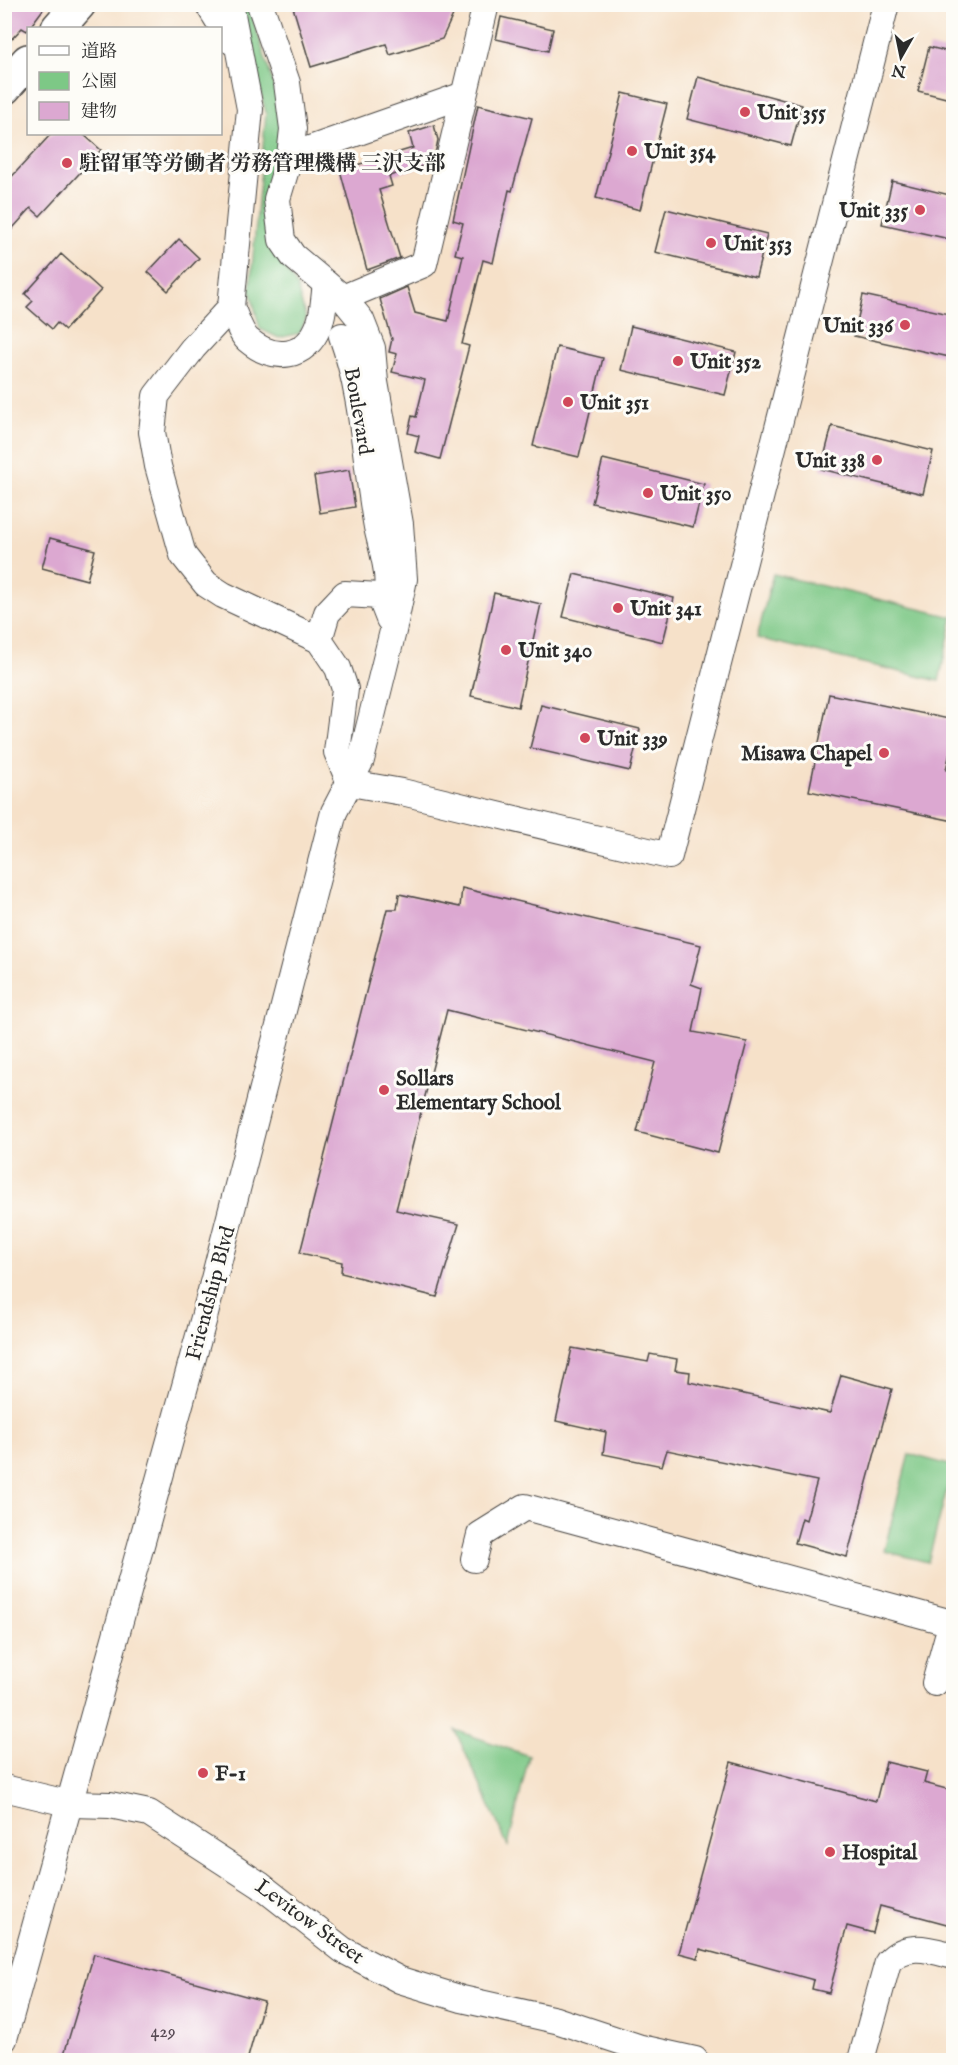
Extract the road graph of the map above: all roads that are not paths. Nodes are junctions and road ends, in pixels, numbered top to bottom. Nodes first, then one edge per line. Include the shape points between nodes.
1 (80, 4) edge
2 (208, 4) edge
3 (230, 4) edge
4 (260, 4) edge
5 (486, 4) edge
6 (886, 4) edge
7 (59, 27) edge
8 (242, 59) junction
9 (27, 62) edge
10 (4, 88) edge
11 (464, 95) junction
12 (290, 156) junction
13 (334, 291) junction
14 (231, 307) junction
15 (342, 336) dead end
16 (389, 619) junction
17 (319, 640) junction
18 (350, 783) junction
19 (474, 1559) dead end
20 (935, 1683) dead end
21 (4, 1788) edge
22 (71, 1804) junction
23 (954, 1956) edge
24 (4, 2039) edge
25 (695, 2061) edge
26 (861, 2061) edge

1 - 7 main road
2 - 8 street
3 - 8 street
4 - 12 street via 287,83 293,129
5 - 11 street
6 - 18 street via 669,856
8 - 14 street via 250,109
9 - 10 main road
11 - 12 street
11 - 13 street via 424,264
12 - 13 street via 277,199 282,240 293,256
13 - 14 street via 308,344 291,355 269,353 247,339
13 - 16 street via 361,320 372,348 400,524 404,579
14 - 17 street via 156,396 152,432 158,466 183,555 206,584
15 - 16 street, Boulevard via 356,385 377,527 389,579
16 - 17 street via 380,596 345,594 327,613
16 - 18 street, Friendship Blvd via 361,760
17 - 18 street via 338,668 345,689 338,752
18 - 22 street, Friendship Blvd via 334,812 205,1314
19 - 20 street via 480,1535 525,1507 948,1622 949,1632
21 - 22 street, Levitow Street
22 - 24 street, Friendship Blvd
22 - 25 street, Levitow Street via 111,1805 149,1814 260,1884 343,1950 400,1980
23 - 26 street via 913,1948 896,1953 888,1962

